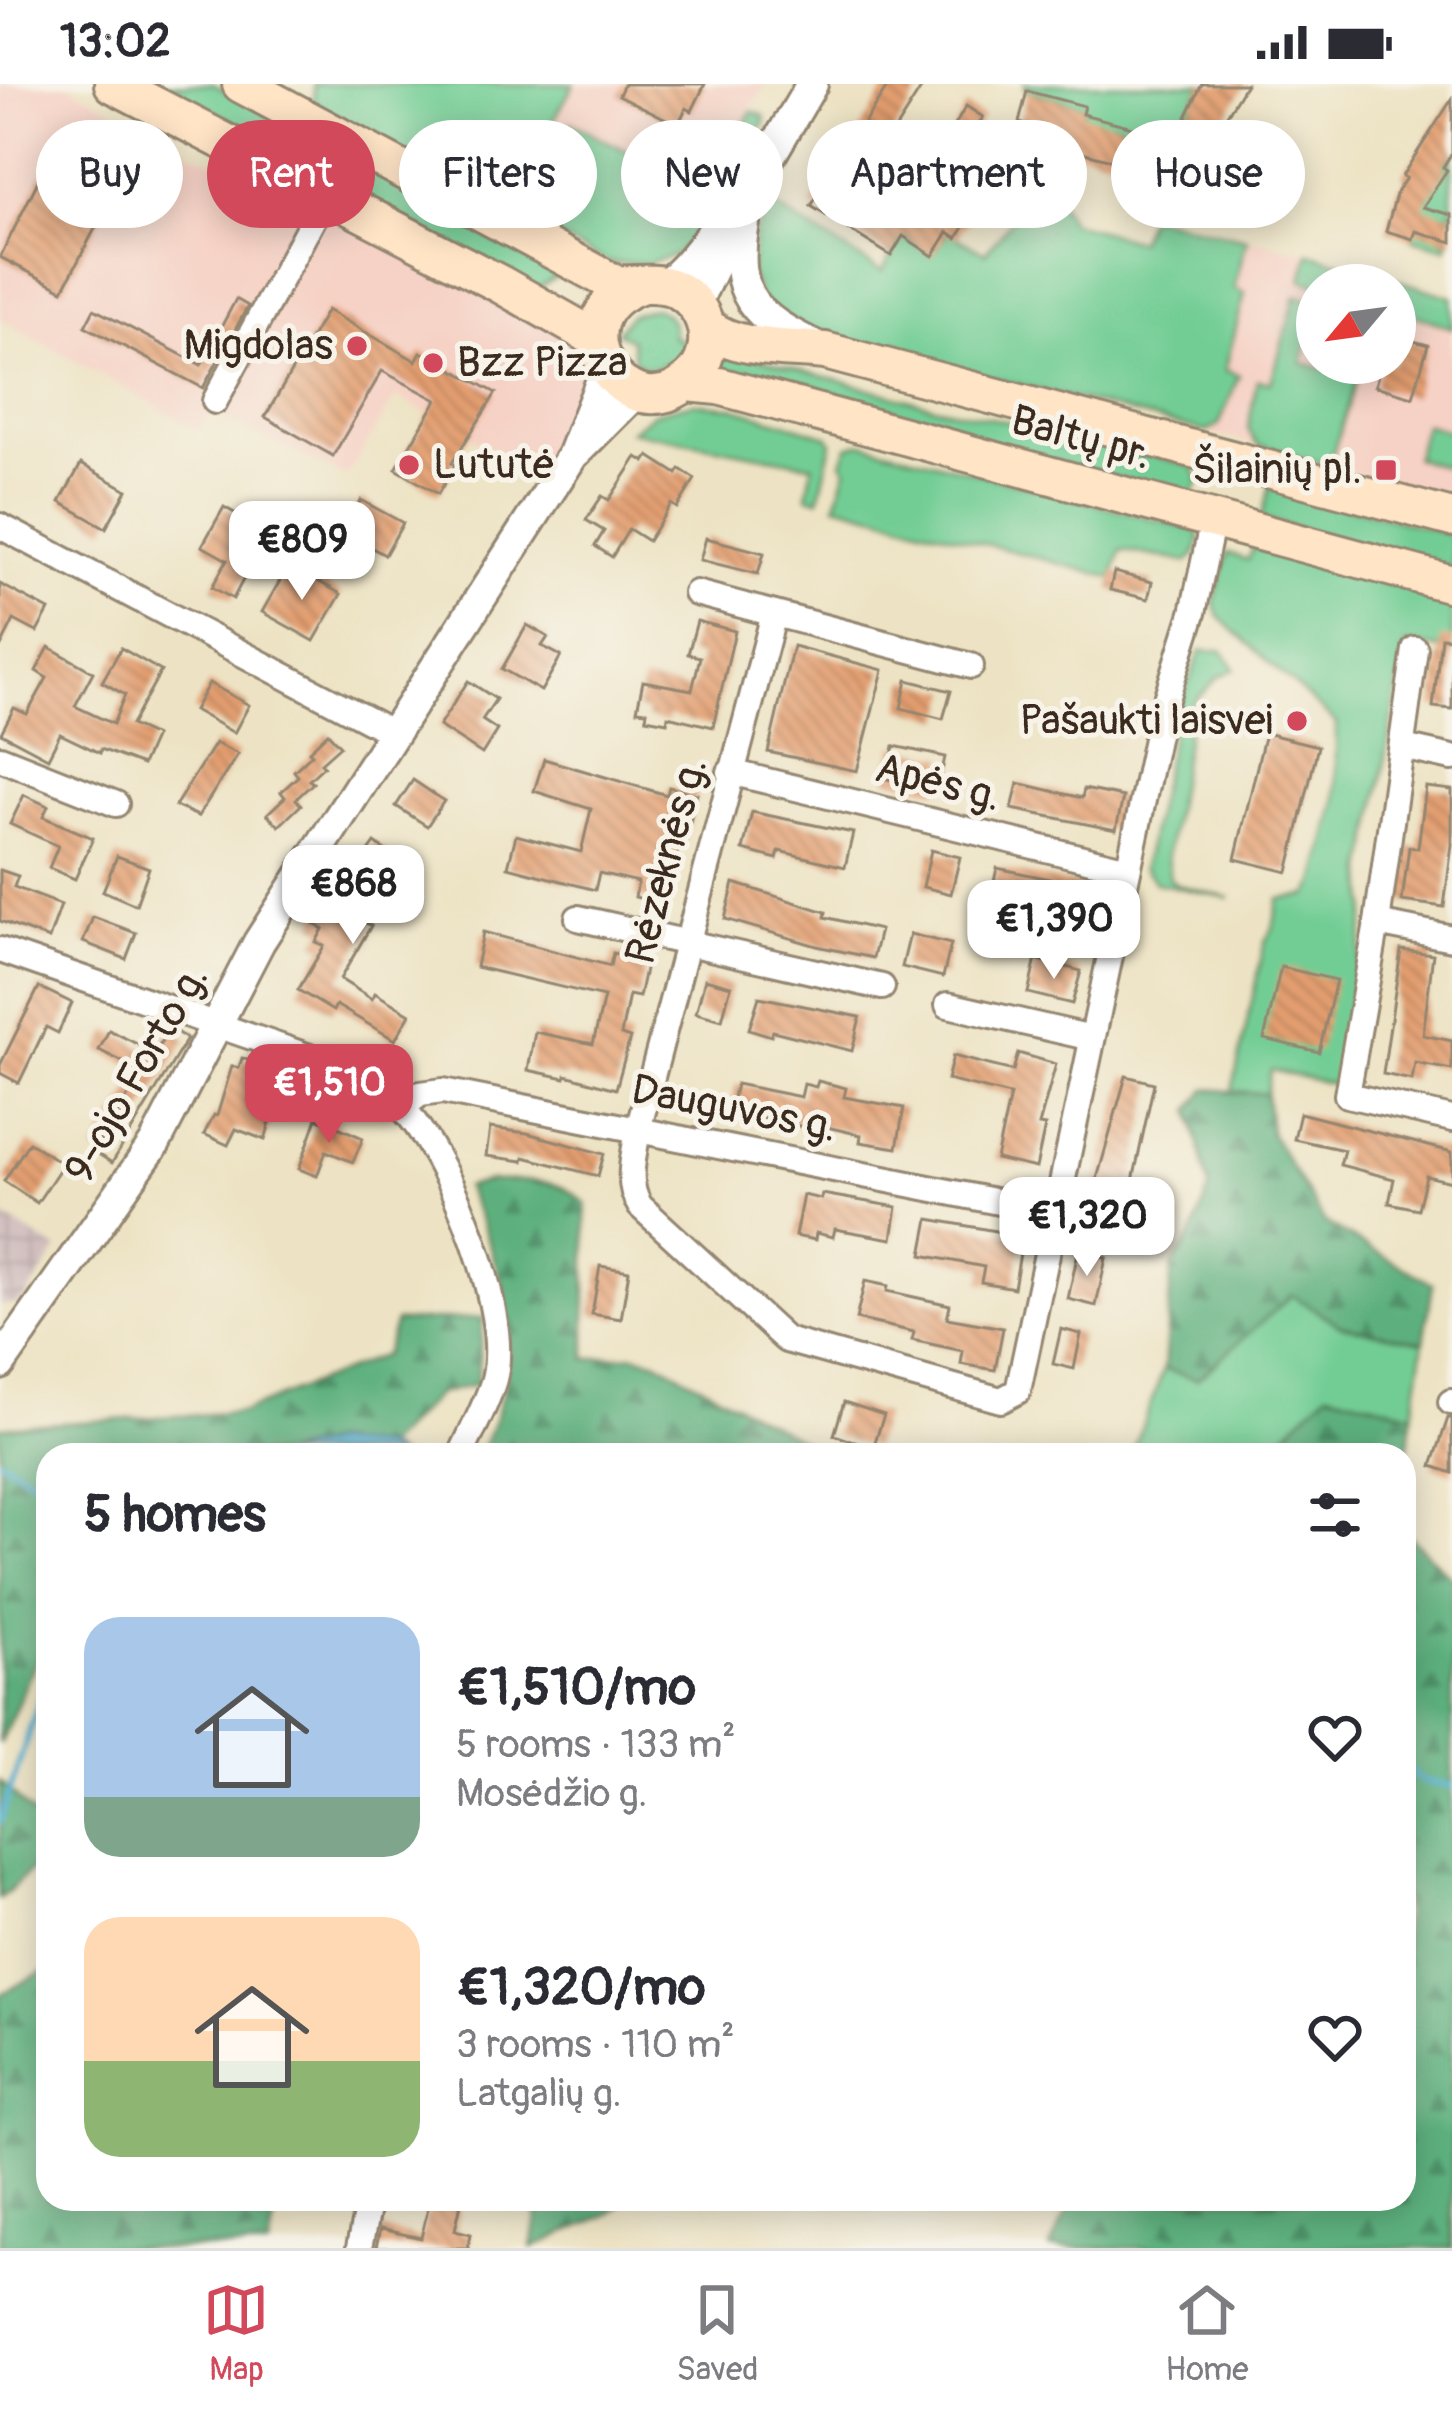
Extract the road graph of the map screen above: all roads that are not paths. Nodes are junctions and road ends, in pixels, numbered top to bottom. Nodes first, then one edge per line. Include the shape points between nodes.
1 (112, 84) edge
2 (241, 84) edge
3 (812, 84) edge
4 (284, 107) junction
5 (288, 120) edge
6 (207, 132) edge
7 (783, 133) edge
8 (375, 220) edge
9 (308, 228) edge
10 (724, 228) edge
11 (745, 228) edge
12 (676, 300) junction
13 (825, 351) junction
14 (602, 355) junction
15 (687, 382) junction
16 (636, 392) junction
17 (215, 401) dead end
18 (572, 456) junction
19 (1226, 460) junction
20 (1452, 518) edge
21 (1213, 520) junction
22 (0, 526) edge
23 (1452, 584) edge
24 (696, 593) dead end
25 (774, 614) junction
26 (1415, 650) dead end
27 (971, 666) dead end
28 (395, 734) junction
29 (1402, 747) junction
30 (0, 758) edge
31 (1452, 758) edge
32 (730, 772) junction
33 (116, 804) dead end
34 (1128, 869) junction
35 (578, 918) dead end
36 (1377, 923) junction
37 (1452, 938) edge
38 (685, 943) junction
39 (0, 950) edge
40 (882, 988) dead end
41 (948, 1005) dead end
42 (215, 1026) junction
43 (1092, 1038) junction
44 (403, 1107) junction
45 (1452, 1119) edge
46 (638, 1130) junction
47 (1054, 1213) junction
48 (0, 1364) edge
49 (466, 1443) edge
50 (366, 2211) edge
51 (359, 2248) edge

1 - 6 main road
2 - 4 main road, Baltų pr.
3 - 7 street
4 - 5 main road
4 - 12 main road, Baltų pr. via 616,284
8 - 14 main road via 520,295
9 - 17 street
10 - 12 street
11 - 13 street via 747,296 772,325
12 - 13 main road, Baltų pr. via 718,336
12 - 14 main road via 609,305
12 - 15 main road via 703,363
13 - 19 main road, Baltų pr.
14 - 16 main road
14 - 18 street, 9-ojo Forto g.
15 - 16 main road, Baltų pr. via 668,392
15 - 21 main road, Baltų pr.
16 - 18 street, 9-ojo Forto g.
18 - 28 street, 9-ojo Forto g.
19 - 20 main road, Baltų pr.
19 - 21 main road
21 - 23 main road, Baltų pr.
21 - 34 street
22 - 28 street
24 - 25 street
25 - 27 street
25 - 32 street, Rėzeknės g.
26 - 29 street
28 - 42 street, 9-ojo Forto g. via 259,942
29 - 31 street
29 - 36 street
30 - 33 street
32 - 34 street, Apės g.
32 - 38 street, Rėzeknės g.
34 - 43 street
35 - 38 street
36 - 37 street
36 - 45 street via 1347,1095
38 - 40 street
38 - 46 street, Rėzeknės g.
39 - 42 street
41 - 43 street
42 - 44 street via 356,1073
42 - 48 street, 9-ojo Forto g. via 155,1143
43 - 47 street
44 - 46 street, Dauguvos g. via 443,1091
44 - 49 street via 440,1163 493,1306 495,1376
46 - 47 street, Dauguvos g.
46 - 47 street, Rėzeknės g. via 630,1182 640,1206 786,1340 1001,1400 1018,1391
50 - 51 street

